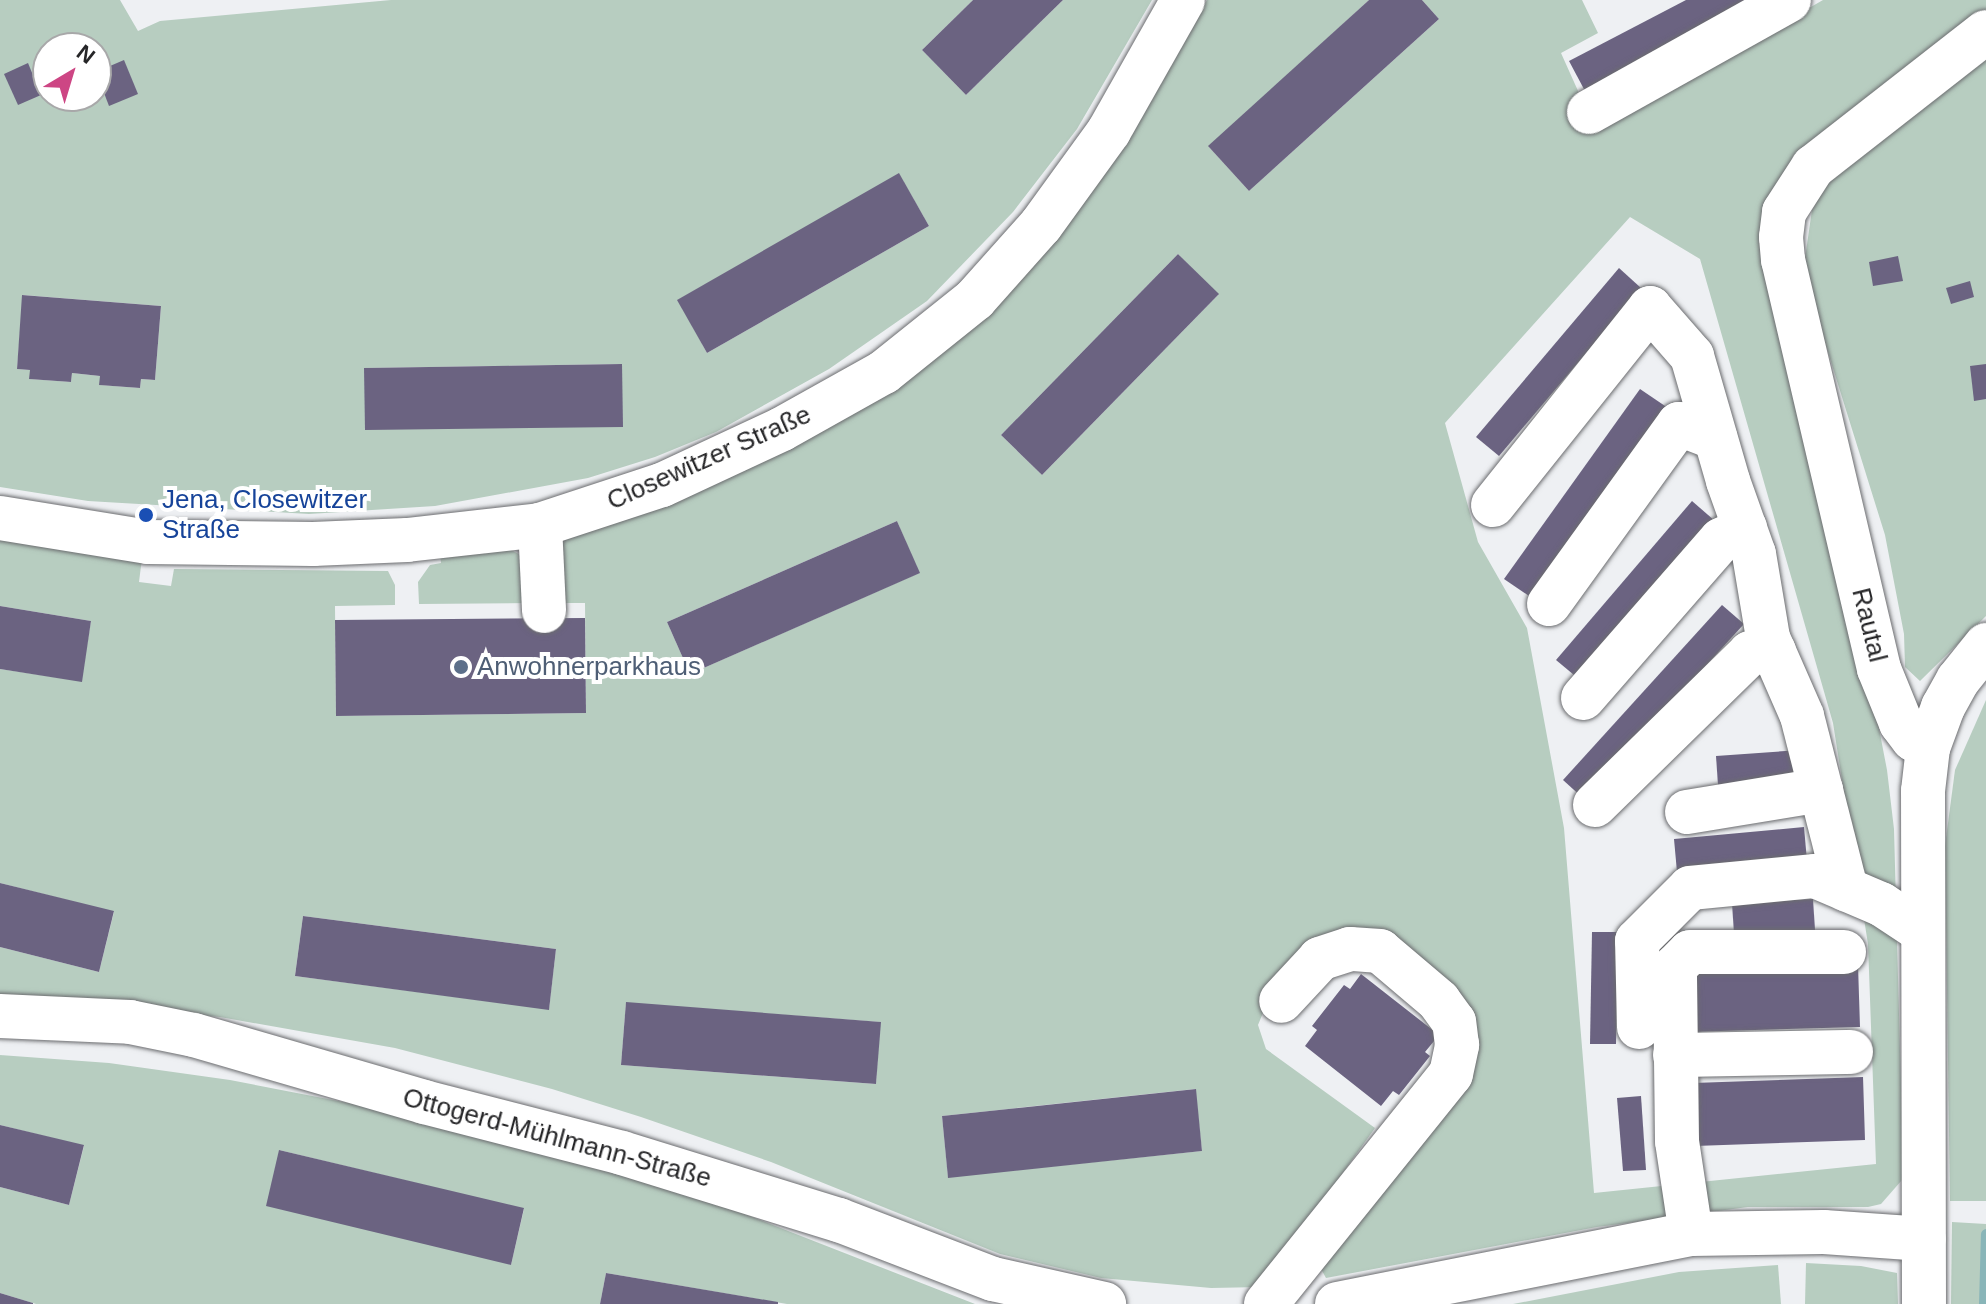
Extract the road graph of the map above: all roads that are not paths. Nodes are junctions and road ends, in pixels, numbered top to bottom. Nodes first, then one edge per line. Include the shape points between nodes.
1 (1183, 0) edge
2 (1789, 0) edge
3 (1986, 32) edge
4 (1589, 112) dead end
5 (1715, 438) junction
6 (1493, 505) dead end
7 (0, 518) edge
8 (540, 525) junction
9 (1745, 528) junction
10 (1549, 604) dead end
11 (544, 611) dead end
12 (1986, 645) edge
13 (1774, 651) junction
14 (1583, 698) dead end
15 (1928, 748) junction
16 (1821, 790) junction
17 (1595, 805) dead end
18 (1687, 812) dead end
19 (1846, 889) junction
20 (1922, 931) junction
21 (1844, 952) dead end
22 (1281, 1001) dead end
23 (0, 1016) edge
24 (1639, 1027) dead end
25 (1851, 1052) dead end
26 (1675, 1055) junction
27 (1691, 1234) junction
28 (1924, 1239) junction
29 (1104, 1304) edge
30 (1266, 1304) edge
31 (1337, 1304) edge
32 (1344, 1304) edge
33 (1924, 1304) edge

1 - 8 street, Closewitzer Straße via 1109,131 1041,225 975,299 884,372 782,429 662,485
2 - 4 street
3 - 15 street, Rautal via 1813,167 1784,212 1781,237 1879,669 1901,723
5 - 6 street via 1692,356 1650,308
5 - 9 street
5 - 10 street via 1679,424
7 - 8 street, Closewitzer Straße via 148,542 407,540
8 - 11 street
9 - 13 street
9 - 14 street via 1721,540
12 - 15 street via 1958,680
13 - 16 street via 1802,716
13 - 17 street via 1750,653
15 - 20 street
16 - 18 street
16 - 19 street
19 - 20 street
19 - 24 street via 1815,876 1690,888 1637,941
20 - 28 street
21 - 26 street via 1690,952 1675,967
22 - 30 street via 1320,959 1350,949 1380,951 1439,1001 1454,1022 1457,1045 1451,1074
23 - 29 street, Ottogerd-Mühlmann-Straße via 130,1022 194,1035 622,1153 839,1220 993,1279
25 - 26 street
26 - 27 street via 1677,1141
27 - 28 street via 1824,1232
27 - 32 street
28 - 33 street
31 - 32 street

